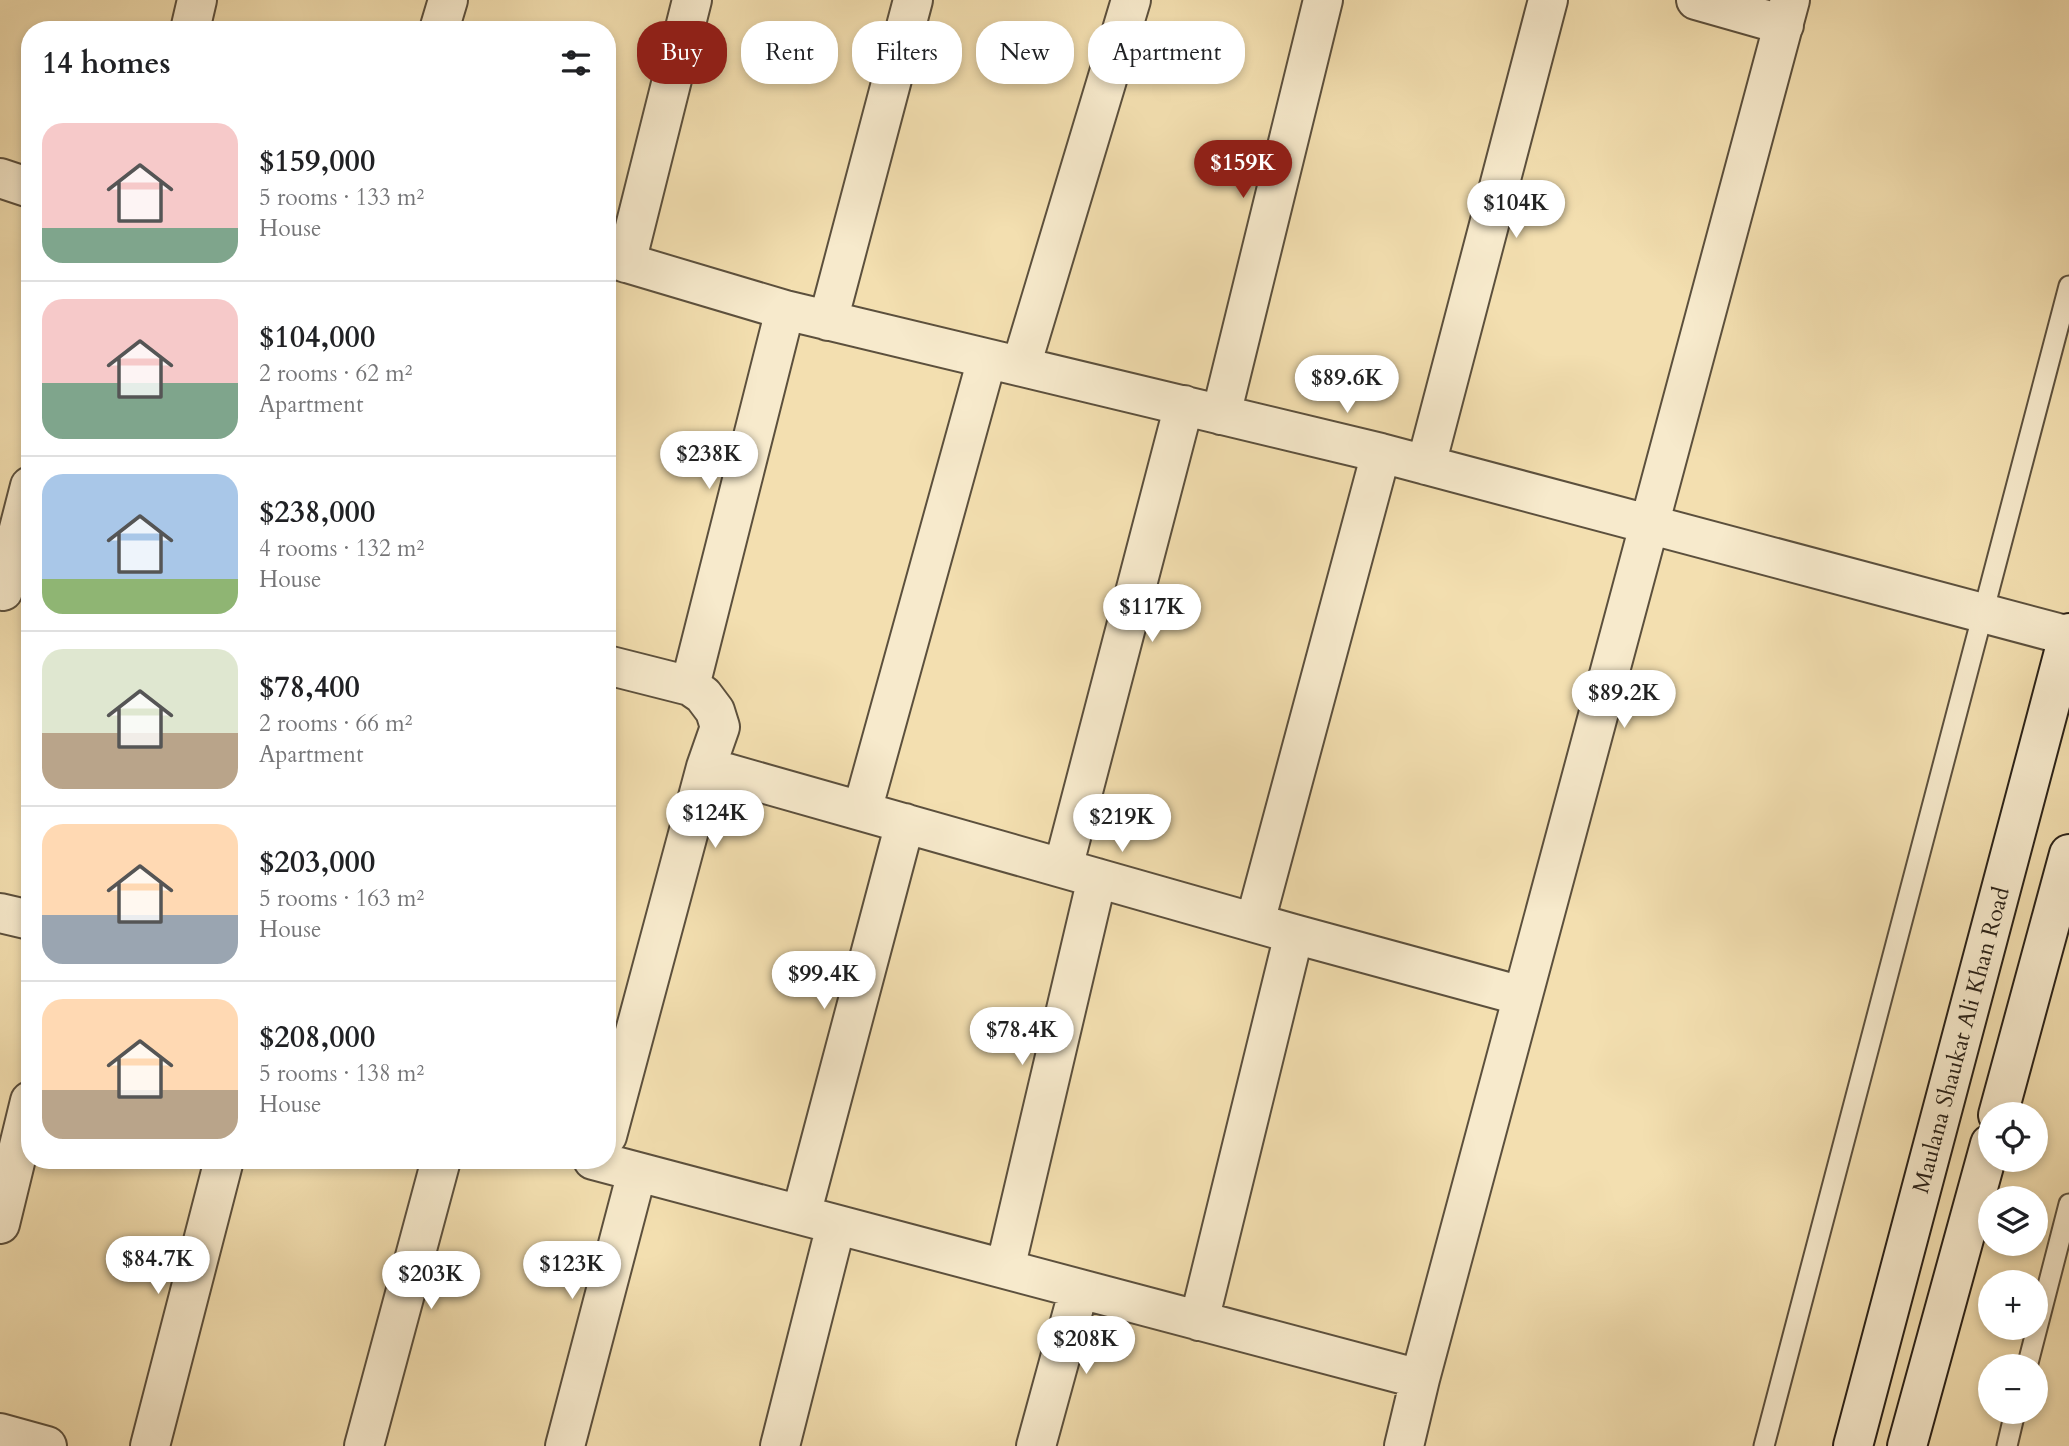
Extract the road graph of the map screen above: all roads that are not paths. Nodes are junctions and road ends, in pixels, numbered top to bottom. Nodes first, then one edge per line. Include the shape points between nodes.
1 (197, 0) edge
2 (449, 0) edge
3 (692, 0) edge
4 (913, 0) edge
5 (1130, 0) edge
6 (1323, 0) edge
7 (1548, 0) edge
8 (1696, 0) edge
9 (1787, 12) edge
10 (192, 21) edge
11 (442, 21) edge
12 (0, 178) edge
13 (21, 185) edge
14 (617, 260) edge
15 (2069, 286) edge
16 (785, 310) junction
17 (828, 321) junction
18 (1004, 363) junction
19 (1184, 405) junction
20 (1221, 415) junction
21 (1381, 453) junction
22 (1426, 466) junction
23 (1651, 524) junction
24 (21, 537) edge
25 (11, 593) edge
26 (1982, 613) junction
27 (2069, 635) edge
28 (616, 668) edge
29 (690, 686) junction
30 (706, 767) junction
31 (862, 811) junction
32 (905, 823) junction
33 (2069, 854) edge
34 (1080, 873) junction
35 (0, 913) edge
36 (2061, 915) edge
37 (21, 918) edge
38 (1255, 922) junction
39 (1294, 934) junction
40 (1522, 996) junction
41 (616, 1084) edge
42 (2002, 1102) edge
43 (21, 1138) edge
44 (616, 1163) edge
45 (222, 1169) edge
46 (439, 1169) edge
47 (636, 1172) junction
48 (1983, 1172) edge
49 (2069, 1204) edge
50 (818, 1220) junction
51 (0, 1224) edge
52 (1005, 1269) junction
53 (1079, 1289) junction
54 (1199, 1321) junction
55 (2030, 1354) edge
56 (1420, 1379) junction
57 (2012, 1424) edge
58 (0, 1433) edge
59 (1915, 1444) edge
60 (47, 1446) edge
61 (150, 1446) edge
62 (364, 1446) edge
63 (565, 1446) edge
64 (780, 1446) edge
65 (1036, 1446) edge
66 (1404, 1446) edge
67 (1764, 1446) edge
68 (1853, 1446) edge
69 (2007, 1446) edge

1 - 10 street
2 - 11 street
3 - 14 street
4 - 17 street
5 - 18 street
6 - 20 street
7 - 22 street
8 - 9 street
9 - 23 street
12 - 13 street
14 - 16 street
15 - 26 lane
16 - 17 street
16 - 29 street
17 - 18 street
18 - 19 street
18 - 31 street
19 - 20 street
19 - 34 street
20 - 21 street
21 - 22 street
21 - 38 street
22 - 23 street
23 - 26 street
23 - 40 street
24 - 25 street
26 - 27 street
26 - 67 lane
27 - 68 street, Maulana Shaukat Ali Khan Road
28 - 29 street
29 - 30 street via 704,695 719,727
30 - 31 street
30 - 41 street
31 - 32 street
32 - 34 street
32 - 50 street
33 - 36 street
34 - 38 street
34 - 52 street
35 - 37 street
36 - 42 street
38 - 39 street
39 - 40 street
39 - 54 street
40 - 56 street
43 - 51 street
44 - 47 street
45 - 61 street
46 - 62 street
47 - 50 street
47 - 63 street
48 - 59 street
49 - 55 lane
50 - 52 street
50 - 64 street
52 - 53 street
53 - 54 street
53 - 65 street
54 - 56 street
56 - 66 street
57 - 69 lane
58 - 60 street

